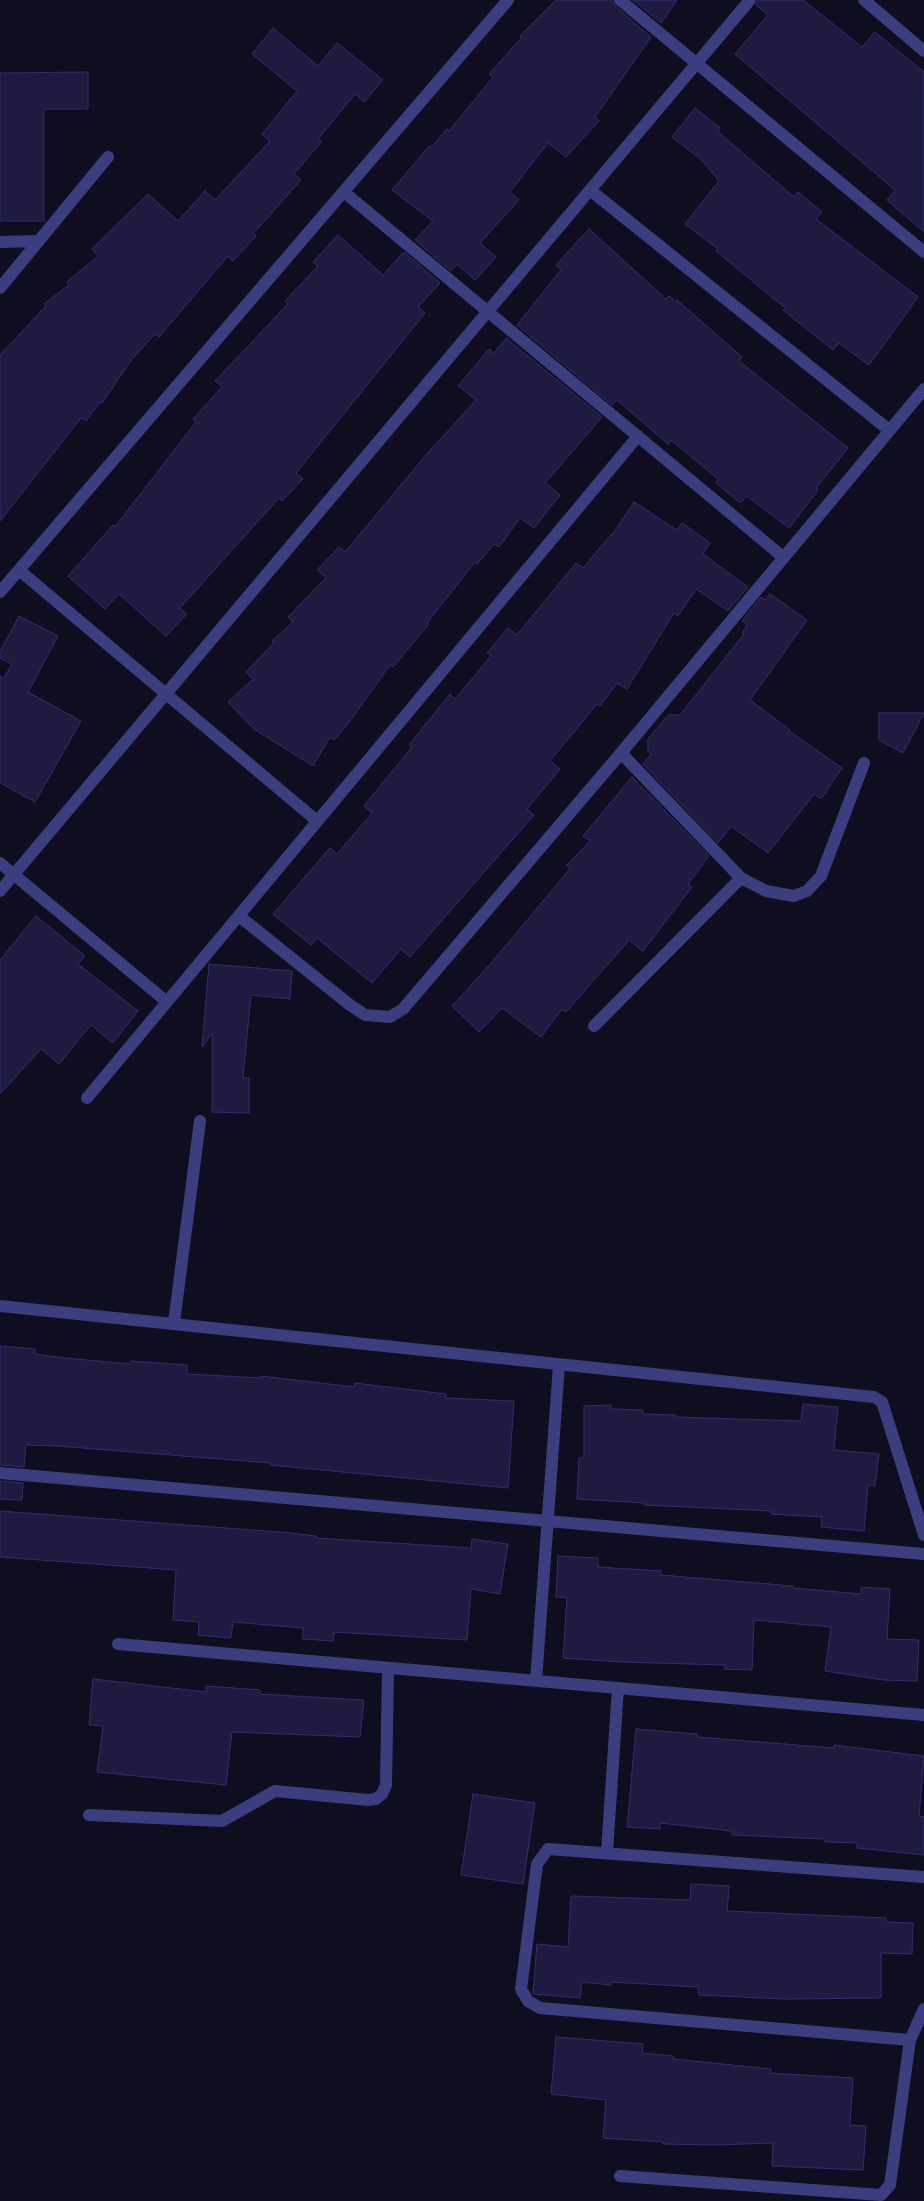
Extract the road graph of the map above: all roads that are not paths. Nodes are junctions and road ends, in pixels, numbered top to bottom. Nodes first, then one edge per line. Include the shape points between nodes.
1 (508, 0) edge
2 (620, 0) edge
3 (750, 0) edge
4 (864, 0) edge
5 (924, 51) edge
6 (697, 63) junction
7 (108, 157) dead end
8 (590, 190) junction
9 (344, 192) junction
10 (39, 241) junction
11 (0, 242) edge
12 (924, 252) edge
13 (0, 288) edge
14 (487, 311) junction
15 (924, 388) edge
16 (889, 430) junction
17 (638, 436) junction
18 (783, 557) junction
19 (19, 570) junction
20 (0, 592) edge
21 (166, 693) junction
22 (621, 753) junction
23 (864, 763) dead end
24 (317, 821) junction
25 (0, 862) edge
26 (14, 874) junction
27 (741, 878) junction
28 (0, 891) edge
29 (238, 916) junction
30 (167, 1002) junction
31 (594, 1026) dead end
32 (87, 1098) dead end
33 (200, 1121) dead end
34 (0, 1306) edge
35 (174, 1323) junction
36 (559, 1365) junction
37 (0, 1472) edge
38 (548, 1521) junction
39 (924, 1535) edge
40 (924, 1554) edge
41 (118, 1644) dead end
42 (388, 1668) junction
43 (536, 1681) junction
44 (618, 1688) junction
45 (924, 1715) edge
46 (88, 1815) dead end
47 (606, 1852) junction
48 (924, 1877) edge
49 (924, 2009) edge
50 (910, 2040) junction
51 (620, 2176) dead end

1 - 9 street
2 - 6 street
3 - 6 street
4 - 5 street
6 - 8 street
6 - 12 street
7 - 10 street
8 - 14 street
8 - 16 street
9 - 14 street
9 - 19 street
10 - 11 street
10 - 13 street
14 - 17 street
14 - 21 street
15 - 16 street
16 - 18 street
17 - 18 street
17 - 24 street
18 - 22 street
19 - 20 street
19 - 21 street
21 - 24 street
21 - 26 street
22 - 27 street
22 - 29 street via 403,1009 390,1016 365,1015
23 - 27 street via 829,859 807,891 794,896 780,895
24 - 29 street
25 - 26 street
26 - 28 street
26 - 30 street
27 - 31 street
29 - 30 street
30 - 32 street
33 - 35 street
34 - 35 street
35 - 36 street
36 - 38 street
36 - 39 street via 874,1397 882,1402
37 - 38 street
38 - 40 street
38 - 43 street
41 - 42 street
42 - 43 street
42 - 46 street via 386,1785 376,1799 275,1791 222,1821
43 - 44 street
44 - 45 street
44 - 47 street
47 - 48 street
47 - 50 street via 548,1849 537,1864 521,1989 528,2001 540,2008
49 - 50 street
50 - 51 street via 890,2185 881,2195

